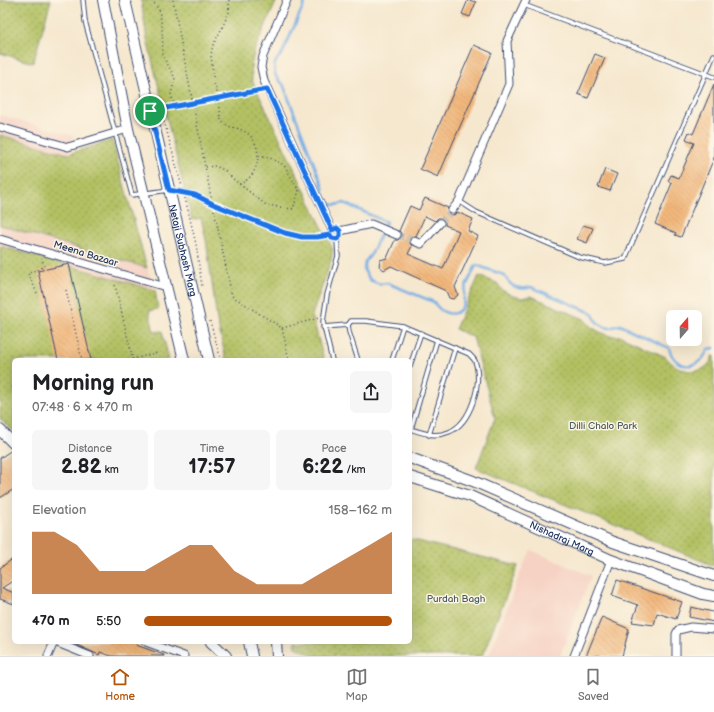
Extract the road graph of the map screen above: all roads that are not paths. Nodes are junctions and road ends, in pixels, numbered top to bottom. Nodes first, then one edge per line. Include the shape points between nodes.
1 (83, 0) edge
2 (103, 0) edge
3 (125, 0) edge
4 (287, 0) edge
5 (525, 2) edge
6 (714, 55) edge
7 (706, 74) junction
8 (714, 77) edge
9 (0, 128) edge
10 (128, 129) junction
11 (169, 190) junction
12 (143, 193) junction
13 (459, 201) junction
14 (452, 210) tunnel mouth
15 (440, 223) tunnel mouth
16 (340, 231) junction
17 (331, 232) junction
18 (394, 233) tunnel mouth
19 (0, 239) edge
20 (337, 239) junction
21 (414, 241) tunnel mouth
22 (166, 288) junction
23 (348, 325) junction
24 (403, 326) junction
25 (323, 328) junction
26 (421, 333) junction
27 (437, 340) junction
28 (455, 348) junction
29 (184, 358) edge
30 (209, 358) edge
31 (331, 358) edge
32 (357, 358) edge
33 (393, 358) edge
34 (412, 360) edge
35 (412, 422) edge
36 (0, 430) edge
37 (412, 430) edge
38 (429, 435) junction
39 (12, 442) edge
40 (412, 459) edge
41 (412, 478) edge
42 (611, 560) junction
43 (714, 576) edge
44 (714, 596) edge
45 (714, 629) edge
46 (54, 644) edge
47 (60, 644) edge
48 (151, 644) edge
49 (214, 644) edge
50 (249, 644) edge
51 (276, 644) edge
52 (48, 656) edge
53 (90, 656) edge
54 (184, 656) edge
55 (226, 656) edge
56 (252, 656) edge
57 (277, 656) edge
58 (574, 656) edge
59 (676, 656) edge

1 - 12 lane via 85,21 132,195
2 - 10 main road
3 - 11 main road, Netaji Subhash Marg via 156,110
4 - 17 street via 263,56 261,67 267,89
5 - 7 lane
5 - 13 street via 507,41 509,84
6 - 7 lane
7 - 8 lane
7 - 13 lane via 625,260 605,263 579,257 476,212
9 - 10 street via 68,147
10 - 12 main road
11 - 12 lane
11 - 17 lane via 195,195 285,233 317,237
11 - 30 main road, Netaji Subhash Marg
12 - 22 main road
13 - 14 street
15 - 21 street via 421,244
16 - 17 lane via 337,228
16 - 18 street via 372,224
16 - 20 lane
17 - 20 lane via 332,238
19 - 22 street, Meena Bazaar
20 - 25 lane via 338,256 323,316
22 - 29 main road
23 - 24 lane via 352,321 366,321
23 - 25 lane
23 - 32 lane
24 - 26 lane
24 - 33 lane
25 - 31 lane
26 - 27 lane
26 - 34 lane
27 - 28 lane
27 - 35 lane
28 - 38 lane
28 - 38 lane via 470,354 475,361 475,397 460,425 450,432
36 - 39 main road
37 - 38 lane
40 - 43 main road, Nishadraj Marg via 473,481 613,542
41 - 42 main road, Nishadraj Marg via 470,496
42 - 44 main road, Nishadraj Marg
42 - 58 street
45 - 59 street via 691,627 678,630
46 - 52 street
47 - 53 street
48 - 54 street
49 - 55 main road
50 - 56 main road
51 - 57 main road

